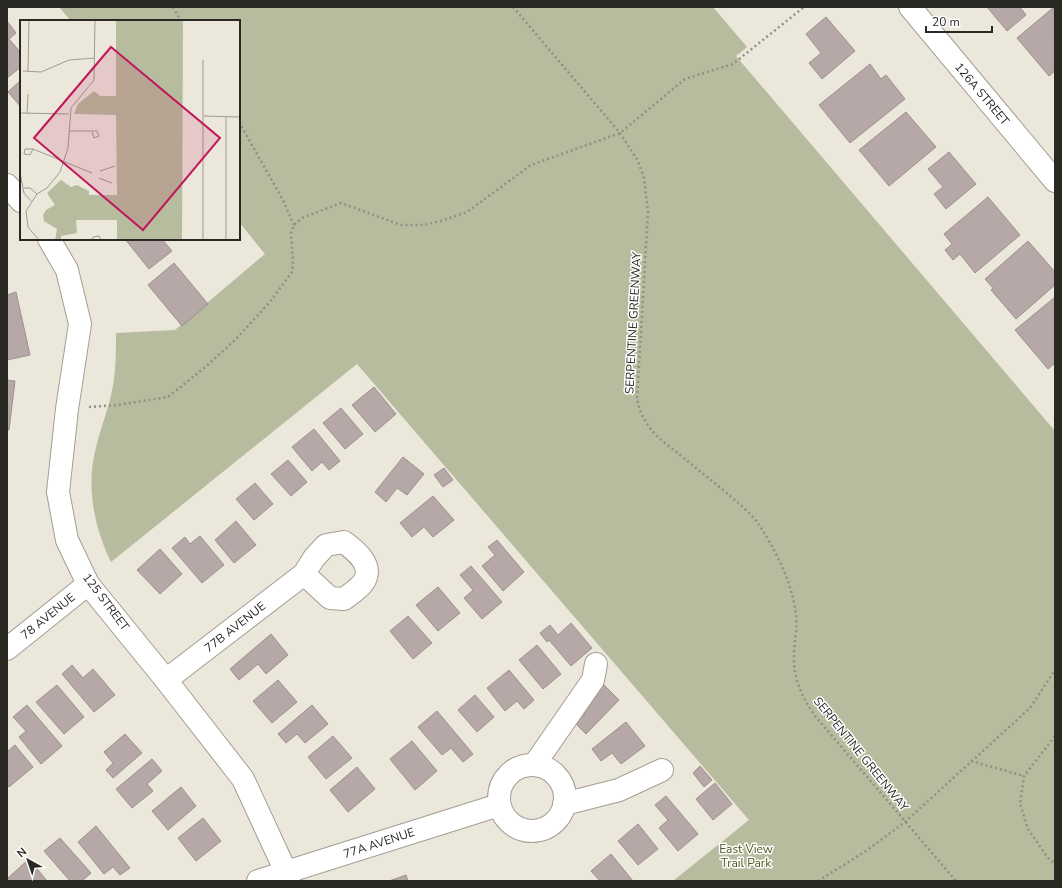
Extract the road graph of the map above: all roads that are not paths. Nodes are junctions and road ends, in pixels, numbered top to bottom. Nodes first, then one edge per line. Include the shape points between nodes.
1 (910, 7) edge
2 (1055, 181) edge
3 (7, 185) edge
4 (20, 200) edge
5 (50, 240) edge
6 (304, 574) dead end
7 (88, 584) junction
8 (7, 649) edge
9 (596, 664) dead end
10 (166, 680) junction
11 (534, 765) junction
12 (662, 770) dead end
13 (564, 804) junction
14 (500, 805) junction
15 (288, 876) edge
16 (258, 881) edge

1 - 2 street, 126A STREET
3 - 4 street
5 - 7 street, 125 STREET via 67,270 80,324 58,492 66,540
6 - 10 street, 77B AVENUE
7 - 8 street, 78 AVENUE
7 - 10 street, 125 STREET
9 - 11 street via 593,680
10 - 15 street, 125 STREET via 243,779
11 - 13 street via 555,774 565,793
11 - 14 street via 524,765 507,776 501,785
12 - 13 street via 618,790
13 - 14 street via 560,815 553,823 543,829 532,831 511,824
14 - 15 street, 77A AVENUE
15 - 16 street, 77A AVENUE

